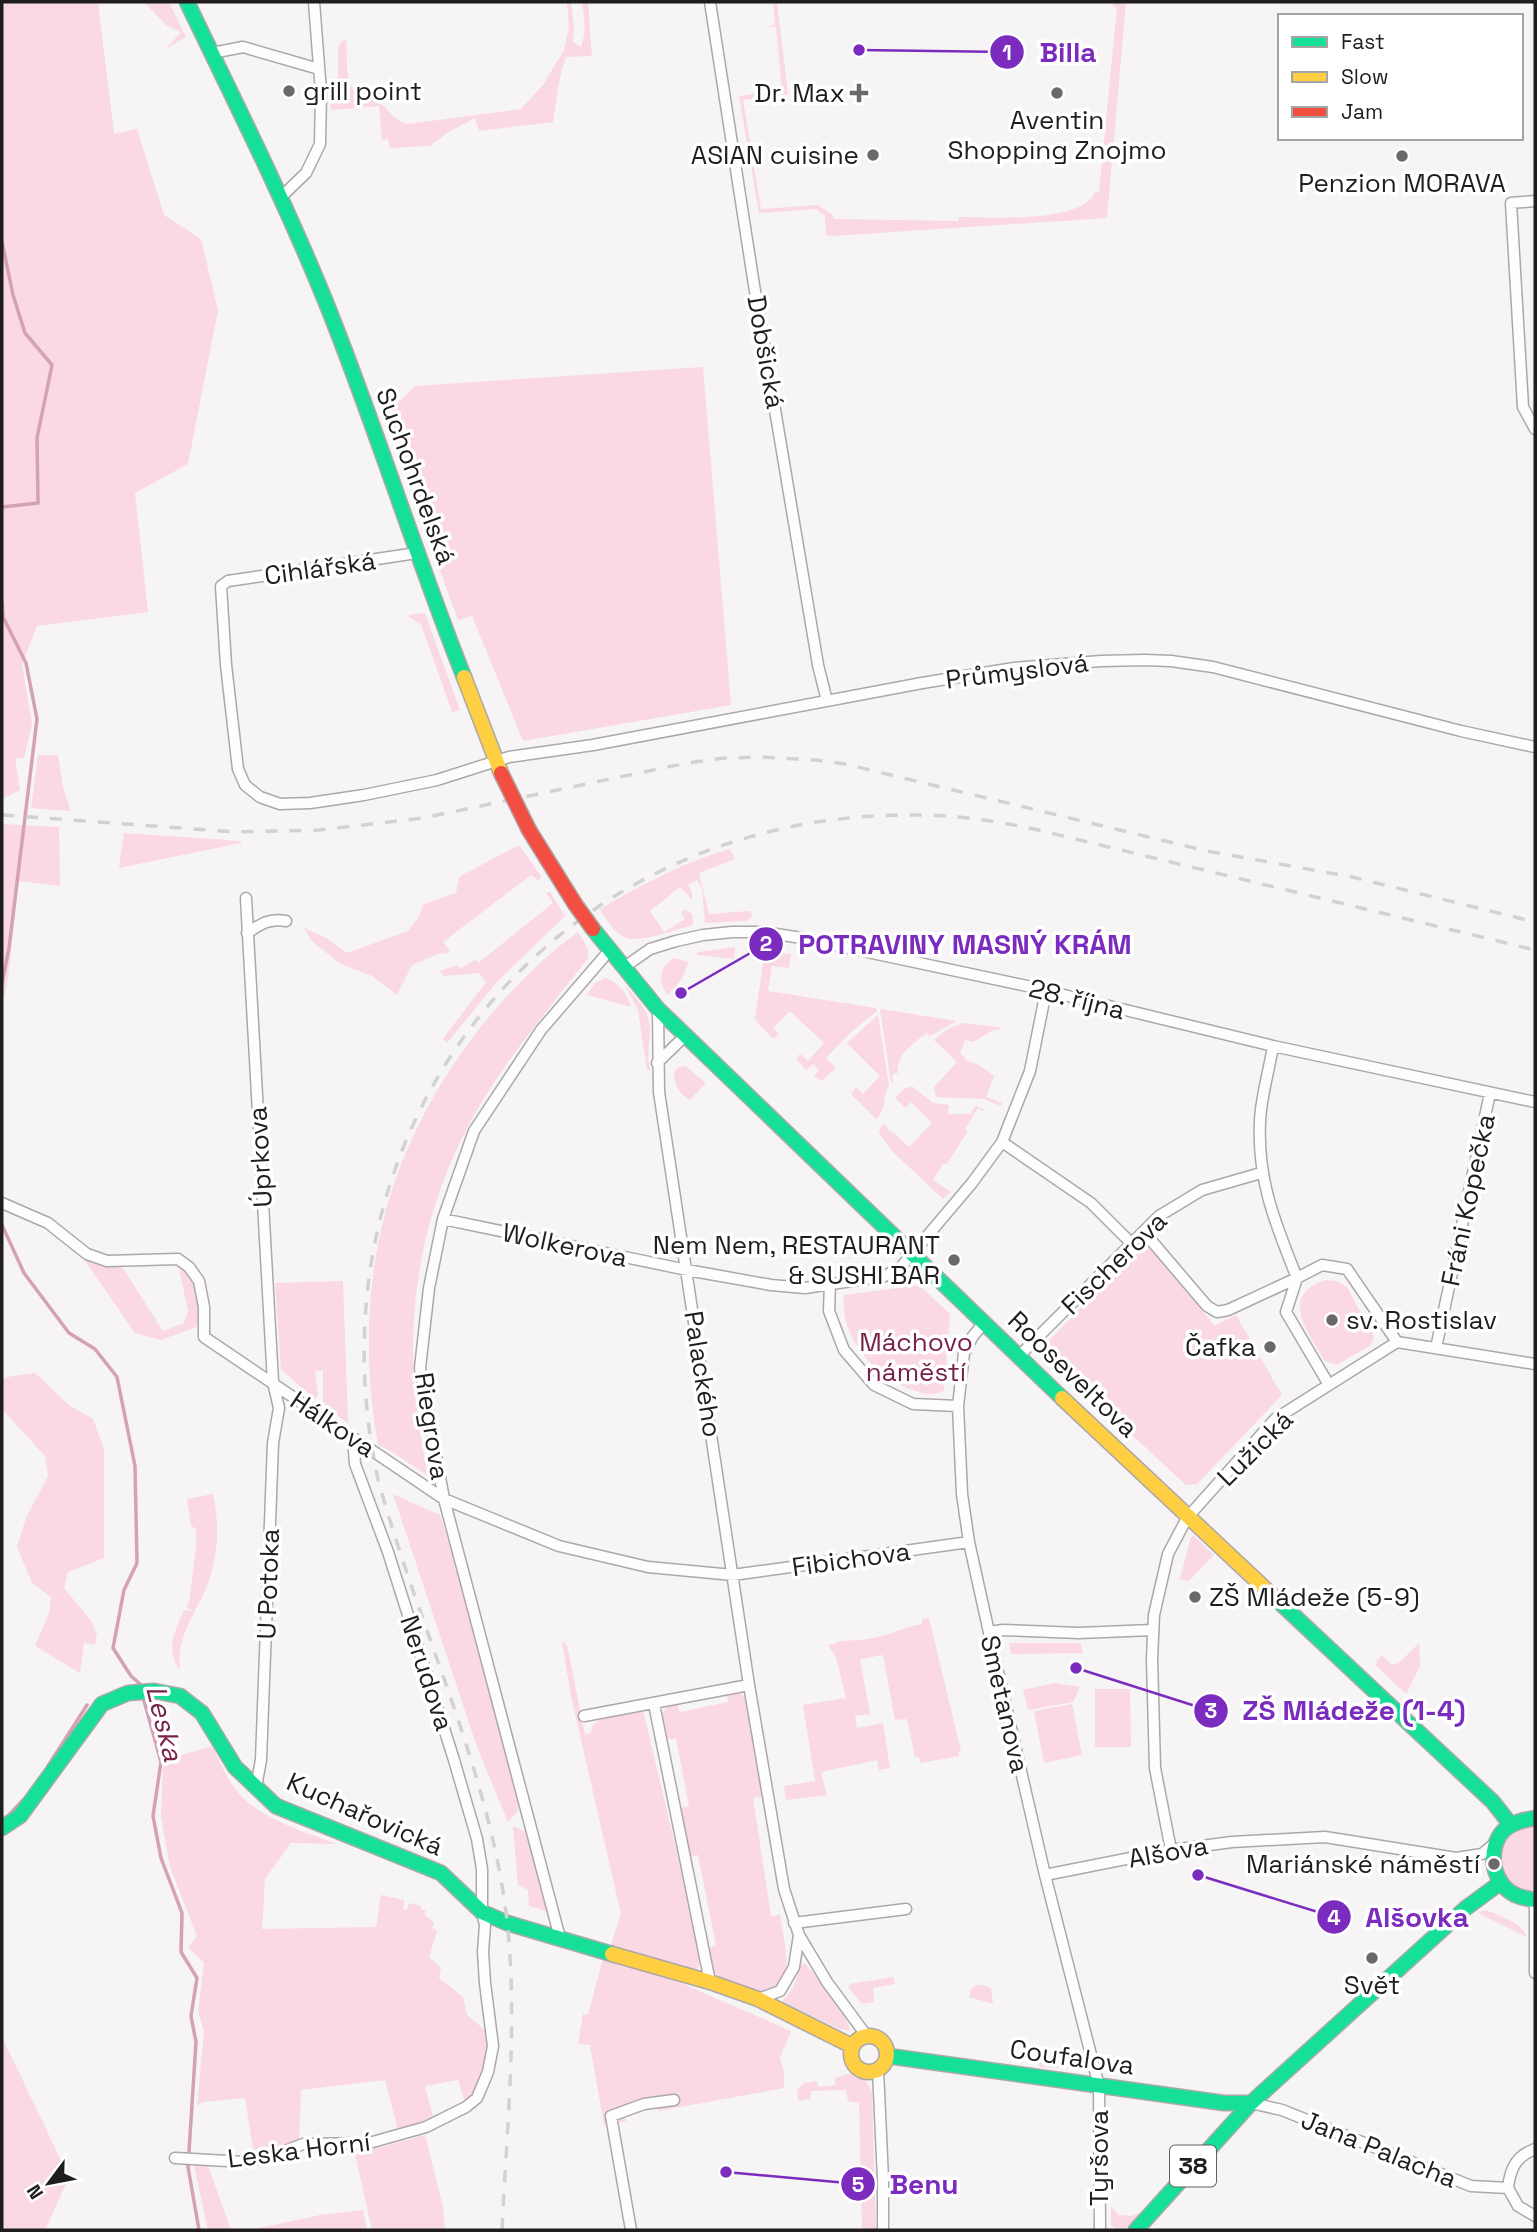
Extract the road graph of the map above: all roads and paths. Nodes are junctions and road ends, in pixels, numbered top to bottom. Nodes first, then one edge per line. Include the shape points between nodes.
1 (187, 2) edge
2 (313, 2) edge
3 (710, 2) edge
4 (212, 53) junction
5 (319, 69) junction
6 (281, 197) junction
7 (1535, 201) edge
8 (1535, 429) edge
9 (417, 553) junction
10 (223, 584) joint
11 (827, 701) junction
12 (1535, 747) edge
13 (498, 767) junction
14 (529, 830) joint
15 (246, 898) dead end
16 (286, 921) dead end
17 (247, 933) junction
18 (609, 951) junction
19 (623, 968) junction
20 (1046, 991) junction
21 (657, 1009) junction
22 (686, 1035) junction
23 (1273, 1046) junction
24 (657, 1063) junction
25 (1490, 1093) junction
26 (1535, 1102) edge
27 (1002, 1142) junction
28 (1262, 1173) junction
29 (2, 1203) edge
30 (443, 1219) junction
31 (1144, 1232) junction
32 (1132, 1244) junction
33 (912, 1252) junction
34 (687, 1270) junction
35 (1297, 1278) junction
36 (830, 1283) junction
37 (984, 1323) junction
38 (1397, 1342) junction
39 (1436, 1348) junction
40 (1018, 1357) junction
41 (1535, 1364) edge
42 (272, 1382) junction
43 (1329, 1385) junction
44 (958, 1406) junction
45 (353, 1439) junction
46 (444, 1499) junction
47 (1187, 1518) junction
48 (969, 1542) junction
49 (733, 1575) junction
50 (1152, 1630) junction
51 (989, 1632) junction
52 (749, 1685) junction
53 (654, 1704) junction
54 (584, 1716) dead end
55 (256, 1787) junction
56 (1535, 1818) edge
57 (1511, 1825) junction
58 (2, 1828) edge
59 (1495, 1843) junction
60 (1171, 1850) junction
61 (1045, 1875) junction
62 (1500, 1883) junction
63 (1535, 1900) edge
64 (905, 1909) dead end
65 (482, 1912) junction
66 (794, 1923) junction
67 (799, 1935) junction
68 (560, 1938) junction
69 (1535, 1973) edge
70 (710, 1982) junction
71 (758, 1999) junction
72 (866, 2035) junction
73 (852, 2046) junction
74 (888, 2056) junction
75 (878, 2070) junction
76 (1099, 2086) junction
77 (674, 2100) dead end
78 (1251, 2103) junction
79 (1535, 2150) edge
80 (183, 2159) dead end
81 (1508, 2188) junction
82 (1535, 2216) edge
83 (631, 2230) edge
84 (883, 2230) edge
85 (1100, 2230) edge
86 (1136, 2230) edge

1 - 4 main road, Suchohrdelská
2 - 5 street
3 - 11 street, Dobšická
4 - 5 street via 243,47
4 - 6 main road, Suchohrdelská
5 - 6 street via 320,144 306,173
6 - 9 main road, Suchohrdelská via 370,417
7 - 8 street via 1511,203 1523,407
9 - 10 street, Cihlářská
9 - 13 main road, Suchohrdelská
10 - 13 street, Průmyslová via 226,665 237,757 249,790 267,801 294,804 364,795
11 - 12 street, Průmyslová via 1014,668 1171,661 1213,667
11 - 13 street, Průmyslová via 509,757
13 - 14 main road, Suchohrdelská, bridge
14 - 18 main road, Rooseveltova, bridge
15 - 17 street, Úprkova
16 - 17 street via 267,921
17 - 42 street, Úprkova
18 - 19 main road, Rooseveltova
18 - 30 street, Riegrova via 541,1030 474,1131
19 - 20 street, 28. října via 650,949 676,940 763,932
19 - 21 main road, Rooseveltova
20 - 23 street, 28. října
20 - 27 street, Wolkerova via 1030,1071
21 - 22 main road, Rooseveltova
21 - 24 street, Palackého
22 - 24 street
22 - 33 main road, Rooseveltova
23 - 25 street, 28. října
23 - 28 street via 1259,1120
24 - 34 street, Palackého
25 - 26 street, 28. října
25 - 39 street, Fráni Kopečka
27 - 32 street via 1091,1203
27 - 33 street, Wolkerova
28 - 31 street, Fischerova via 1202,1190 1158,1216
28 - 35 street via 1271,1213
29 - 42 street, Hálkova via 48,1223 87,1254 107,1261 178,1259 199,1281 204,1338
30 - 34 street, Wolkerova
30 - 46 street, Riegrova via 420,1368
31 - 32 street, Fischerova
31 - 35 street via 1217,1312
32 - 40 street, Fischerova
33 - 36 street, Wolkerova via 885,1276
33 - 37 main road, Rooseveltova
34 - 36 street, Wolkerova via 771,1285
34 - 49 street, Palackého
35 - 38 street via 1322,1265 1347,1269
35 - 43 street via 1286,1312
36 - 44 street via 830,1311 844,1350 874,1385 913,1404
37 - 40 main road, Rooseveltova
37 - 44 street, Smetanova via 964,1353
38 - 39 street
38 - 43 street, Lužická
39 - 41 street
40 - 47 main road, Rooseveltova
42 - 45 street, Hálkova
42 - 55 street, U Potoka via 279,1408 273,1443 261,1760
43 - 47 street, Lužická via 1275,1419
44 - 48 street, Smetanova
45 - 46 street, Hálkova
45 - 65 street, Nerudova via 355,1464 388,1552 477,1839
46 - 49 street, Hálkova via 558,1546 648,1567
46 - 68 street, Riegrova
47 - 50 street, Lužická via 1168,1554
47 - 57 main road, Rooseveltova via 1493,1802
48 - 49 street, Fibichova
48 - 51 street, Smetanova
49 - 52 street, Palackého
50 - 51 street
50 - 60 street, Lužická via 1154,1768
51 - 61 street, Smetanova
52 - 53 street
52 - 66 street, Palackého via 784,1889
53 - 54 street
53 - 70 street
55 - 58 main road, Kuchařovická via 235,1767 202,1713 180,1696 128,1693 102,1704 20,1816
55 - 65 main road, Kuchařovická via 276,1806 441,1873
56 - 57 main road
57 - 59 main road
59 - 60 street, Alšova via 1482,1854 1456,1858 1325,1837
59 - 62 main road via 1493,1868
60 - 61 street, Alšova
61 - 76 street, Smetanova
62 - 63 main road via 1516,1896
62 - 78 main road, 38
63 - 69 street
64 - 66 street
65 - 68 main road, Kuchařovická
65 - 80 street, Leska Horní via 493,2046 477,2098 426,2127 369,2143 303,2144 245,2162
66 - 67 street, Palackého
67 - 71 street via 794,1967 780,1991
67 - 72 street, Palackého
68 - 70 main road, Kuchařovická
70 - 71 main road, Kuchařovická
71 - 73 main road, Kuchařovická
72 - 73 main road
72 - 74 main road via 882,2040
73 - 75 main road via 851,2056 858,2068
74 - 75 main road
74 - 76 main road, Coufalova
75 - 84 street
76 - 78 main road, Coufalova
76 - 85 street, Tyršova
77 - 83 street via 644,2104 611,2116
78 - 81 street, Jana Palacha via 1282,2110 1471,2186
78 - 86 main road, 38
79 - 81 street via 1513,2165
81 - 82 street via 1518,2206

